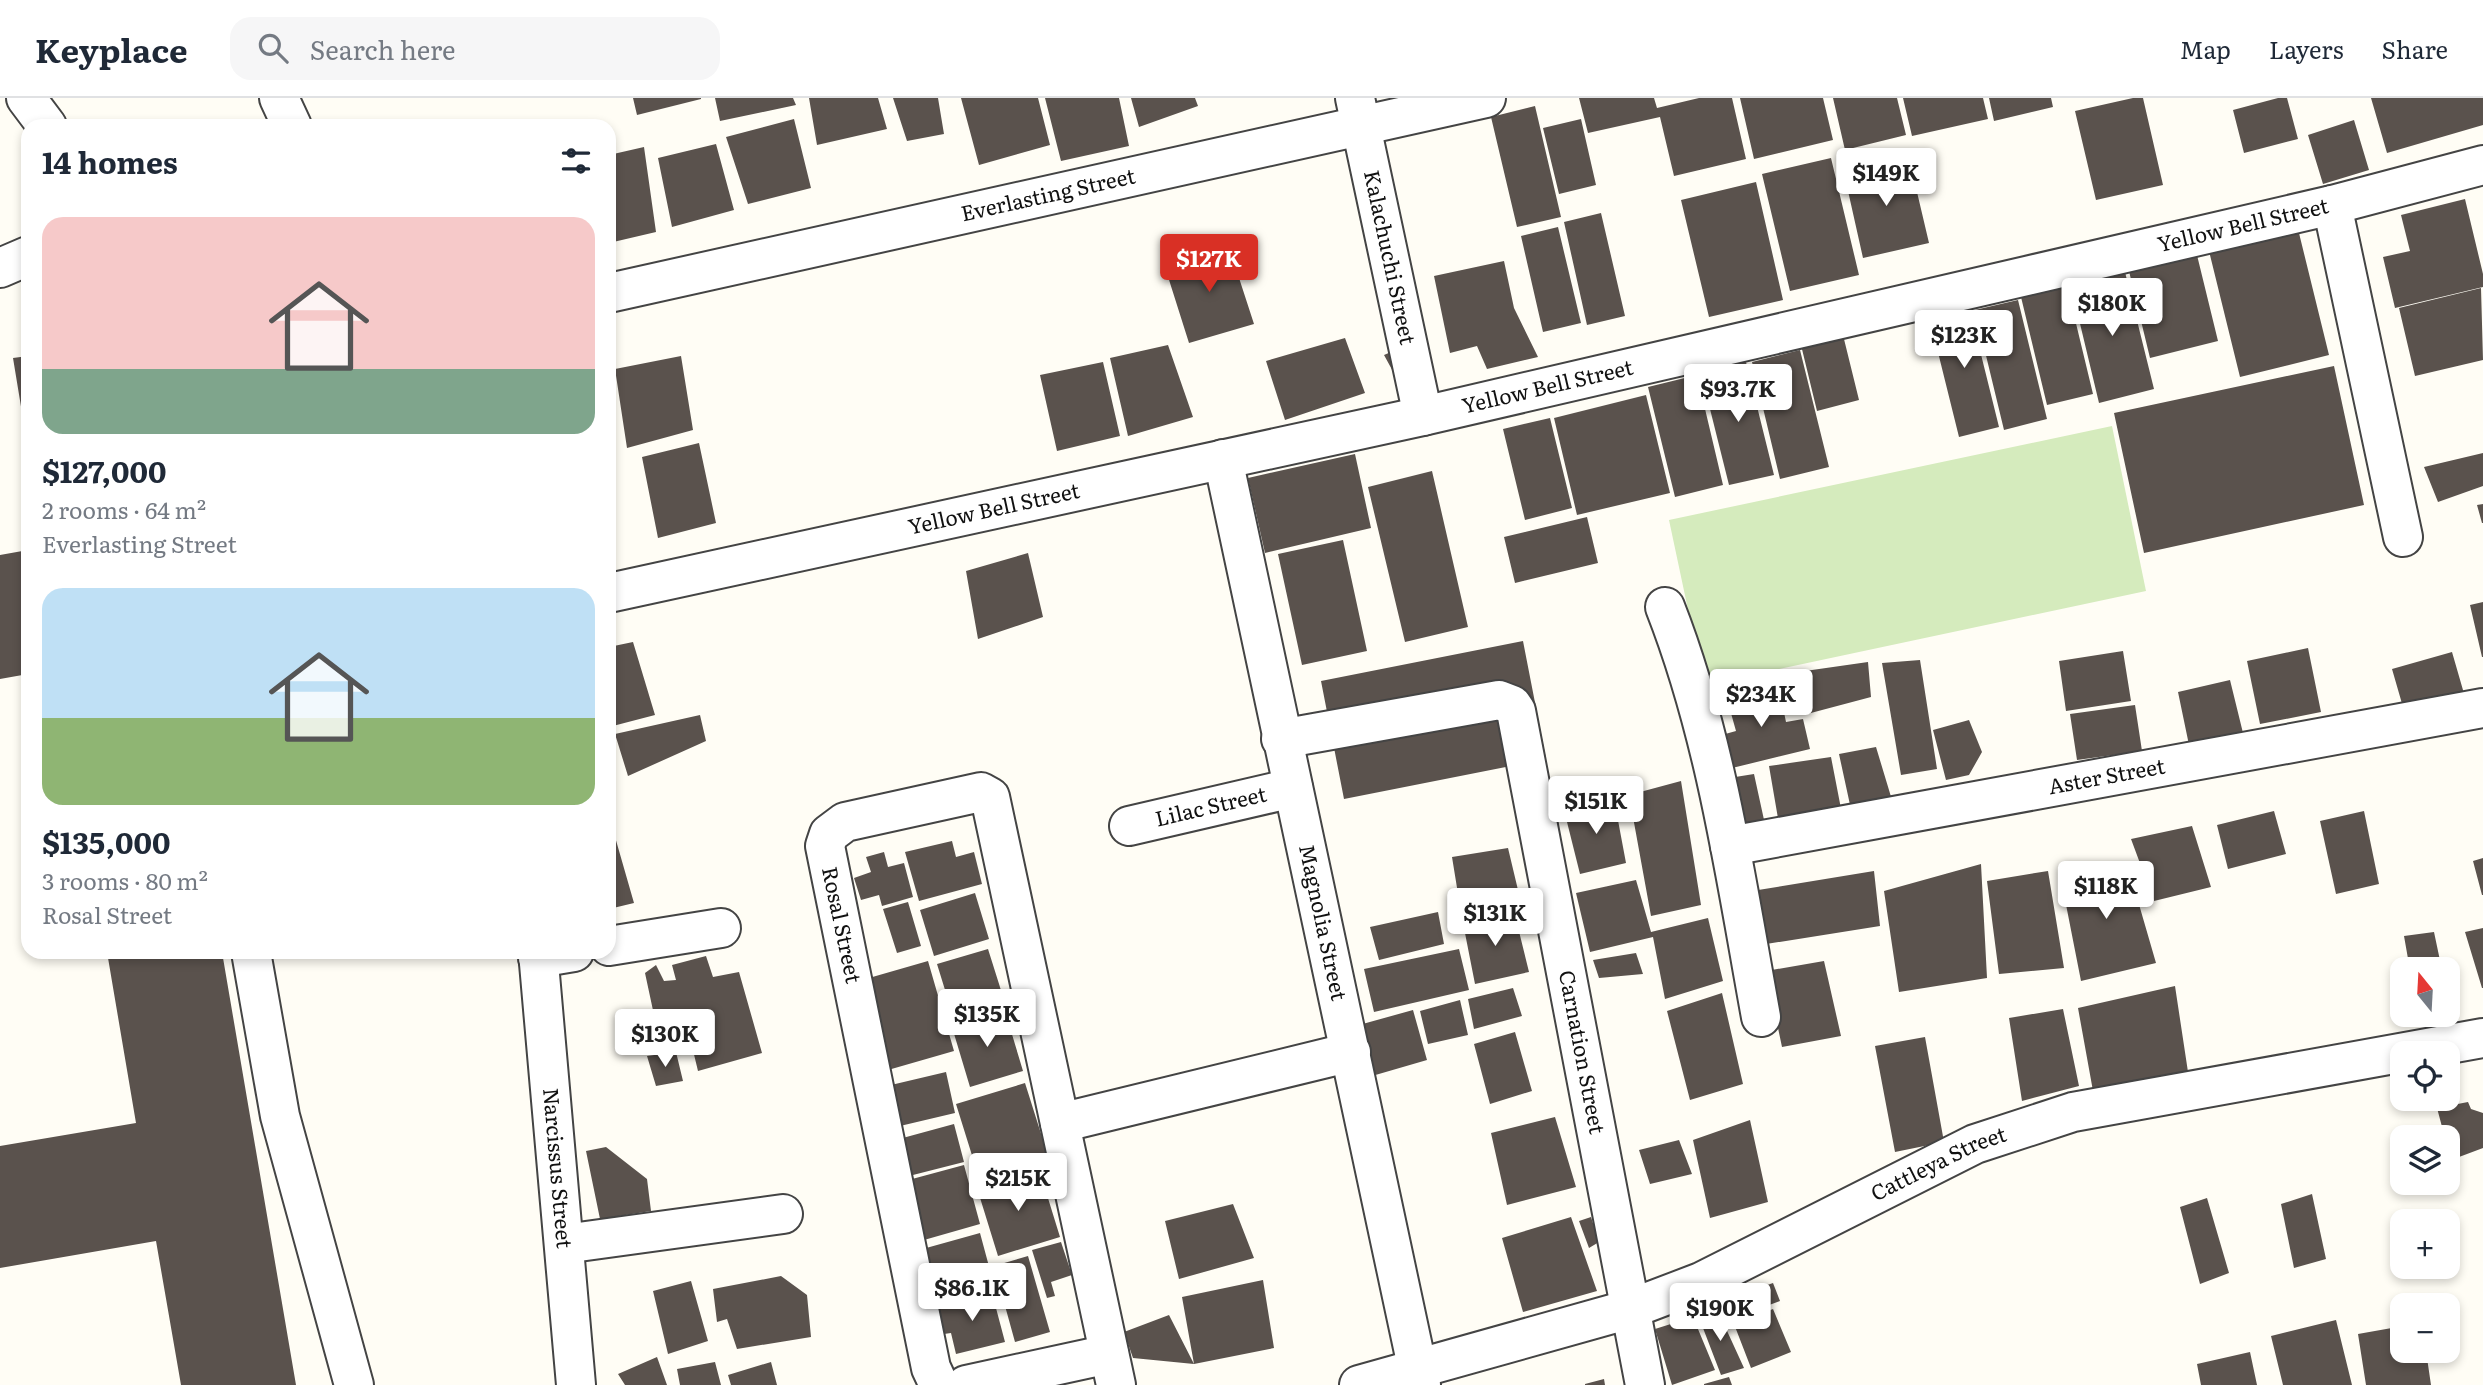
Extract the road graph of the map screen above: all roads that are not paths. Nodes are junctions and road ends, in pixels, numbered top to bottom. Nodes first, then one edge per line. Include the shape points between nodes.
1 (26, 98) edge
2 (279, 98) edge
3 (1486, 98) edge
4 (1359, 112) edge
5 (42, 119) edge
6 (289, 119) edge
7 (2483, 165) edge
8 (2332, 205) junction
9 (21, 259) edge
10 (0, 268) edge
11 (616, 291) edge
12 (1423, 416) junction
13 (1223, 459) junction
14 (2403, 537) dead end
15 (616, 591) edge
16 (1665, 607) dead end
17 (2483, 708) edge
18 (1281, 739) junction
19 (1293, 788) junction
20 (1129, 826) dead end
21 (1730, 846) junction
22 (721, 928) dead end
23 (616, 945) edge
24 (252, 959) edge
25 (550, 959) edge
26 (1760, 1017) dead end
27 (2483, 1038) edge
28 (1351, 1052) junction
29 (1060, 1123) junction
30 (783, 1214) dead end
31 (564, 1244) junction
32 (1630, 1309) junction
33 (1113, 1370) edge
34 (1419, 1378) edge
35 (354, 1385) edge
36 (576, 1385) edge
37 (939, 1385) edge
38 (965, 1385) edge
39 (1359, 1385) edge
40 (1646, 1385) edge

1 - 5 street
2 - 6 street
3 - 4 street, Everlasting Street
4 - 11 street, Everlasting Street
4 - 12 street, Kalachuchi Street
7 - 8 street, Yellow Bell Street
8 - 12 street, Yellow Bell Street
8 - 14 street
9 - 10 street
12 - 13 street, Yellow Bell Street
13 - 15 street, Yellow Bell Street
13 - 18 street, Magnolia Street
16 - 21 street via 1687,662
17 - 21 street, Aster Street
18 - 19 street, Magnolia Street
18 - 32 street, Carnation Street via 1499,700 1512,705
19 - 20 street, Lilac Street
19 - 28 street, Magnolia Street
21 - 26 street
22 - 23 street
24 - 35 street via 279,1116
25 - 31 street, Narcissus Street
27 - 32 street, Cattleya Street via 2061,1116 1975,1144 1701,1282
28 - 29 street
28 - 34 street, Magnolia Street
29 - 33 street, Rosal Street
29 - 37 street, Rosal Street via 990,797 981,792 835,826 825,846 931,1368
30 - 31 street
31 - 36 street, Narcissus Street
32 - 34 street, Cattleya Street
32 - 40 street, Carnation Street
33 - 38 street, Rosal Street
34 - 39 street, Cattleya Street

